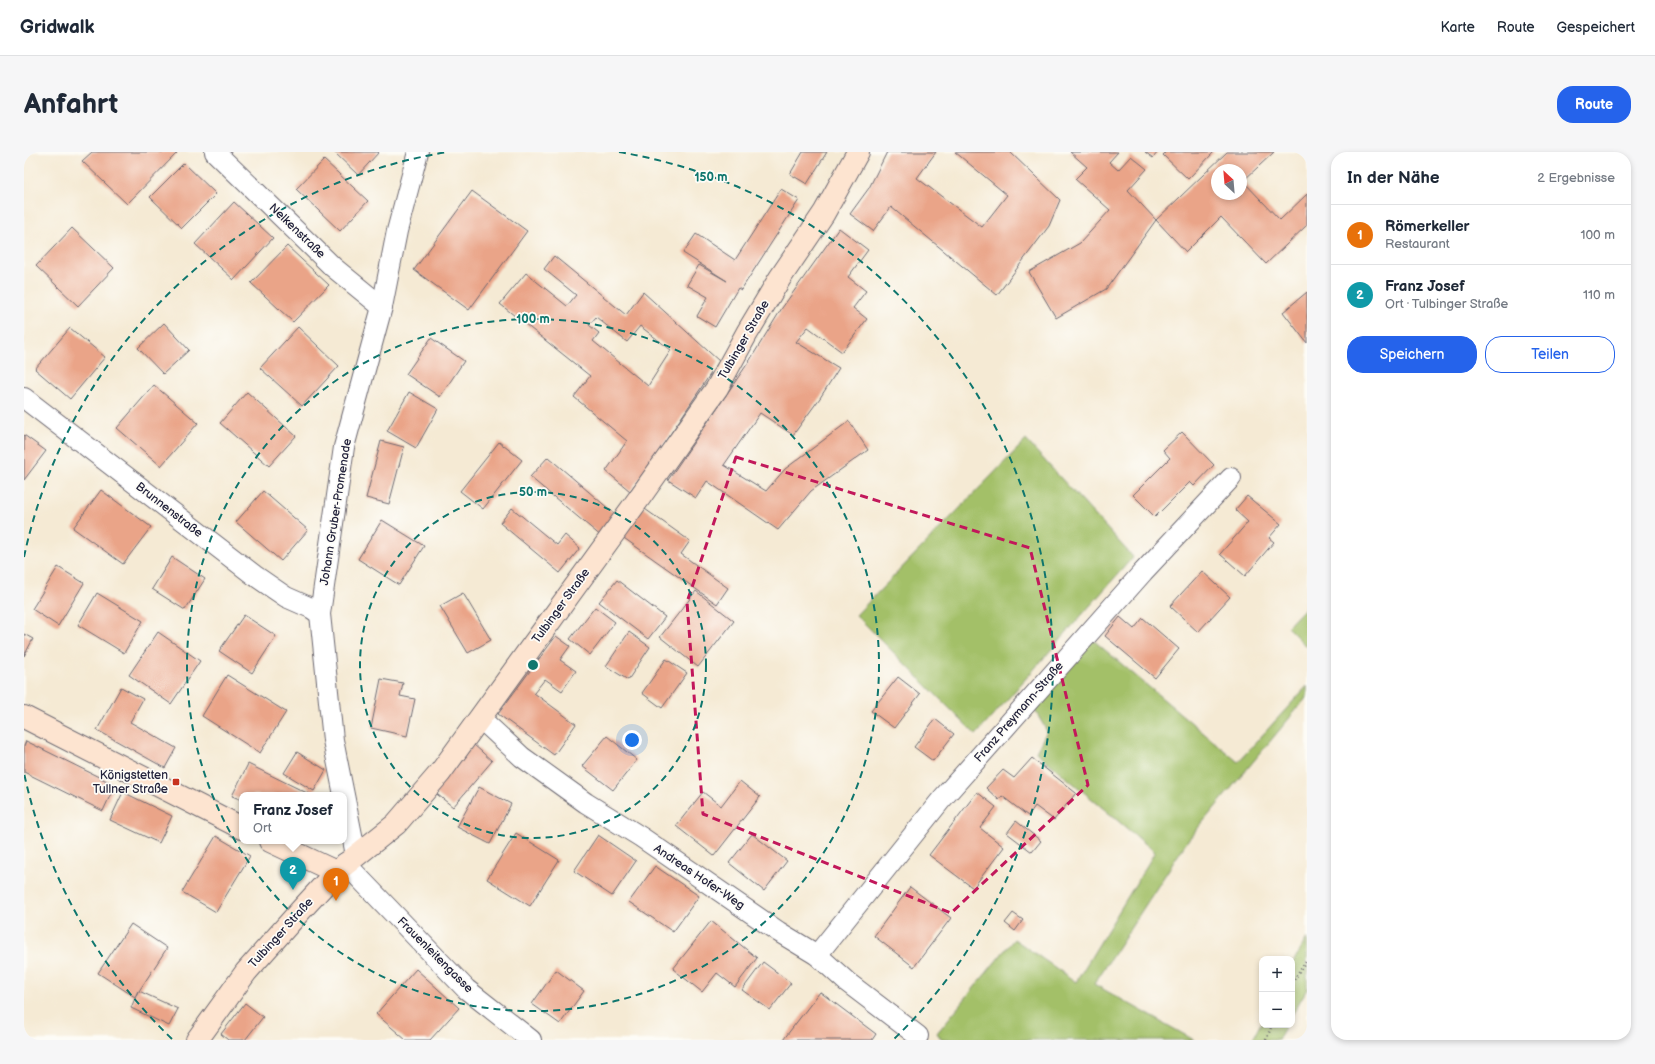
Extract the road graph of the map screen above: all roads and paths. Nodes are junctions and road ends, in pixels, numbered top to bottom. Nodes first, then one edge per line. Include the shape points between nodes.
1 (215, 152) edge
2 (418, 152) edge
3 (858, 152) edge
4 (382, 307) junction
5 (24, 398) edge
6 (1231, 478) dead end
7 (320, 614) junction
8 (24, 717) edge
9 (480, 718) junction
10 (339, 792) edge
11 (239, 826) edge
12 (280, 844) edge
13 (344, 844) edge
14 (346, 863) junction
15 (817, 955) junction
16 (1307, 960) edge
17 (1295, 978) edge
18 (1271, 1028) edge
19 (918, 1036) dead end
20 (198, 1040) edge
21 (531, 1040) edge
22 (1266, 1040) edge

1 - 4 street, Nelkenstraße via 333,267
2 - 4 street, Johann Gruber-Promenade via 397,231
3 - 9 main road, Tulbinger Straße via 824,213 746,333 717,388
4 - 7 street, Johann Gruber-Promenade via 344,447
5 - 7 street, Brunnenstraße via 259,579 286,597
6 - 15 street, Franz Preymann-Straße via 1143,572 946,794
7 - 10 street, Johann Gruber-Promenade
8 - 11 main road
9 - 14 main road, Tulbinger Straße via 440,772 396,824
9 - 15 street, Andreas Hofer-Weg via 522,757 586,803
12 - 14 main road
13 - 14 street, Johann Gruber-Promenade
14 - 20 main road, Tulbinger Straße via 246,972
14 - 21 street, Frauenleitengasse via 466,989
15 - 19 street, Andreas Hofer-Weg via 847,982
16 - 17 path
18 - 22 path

